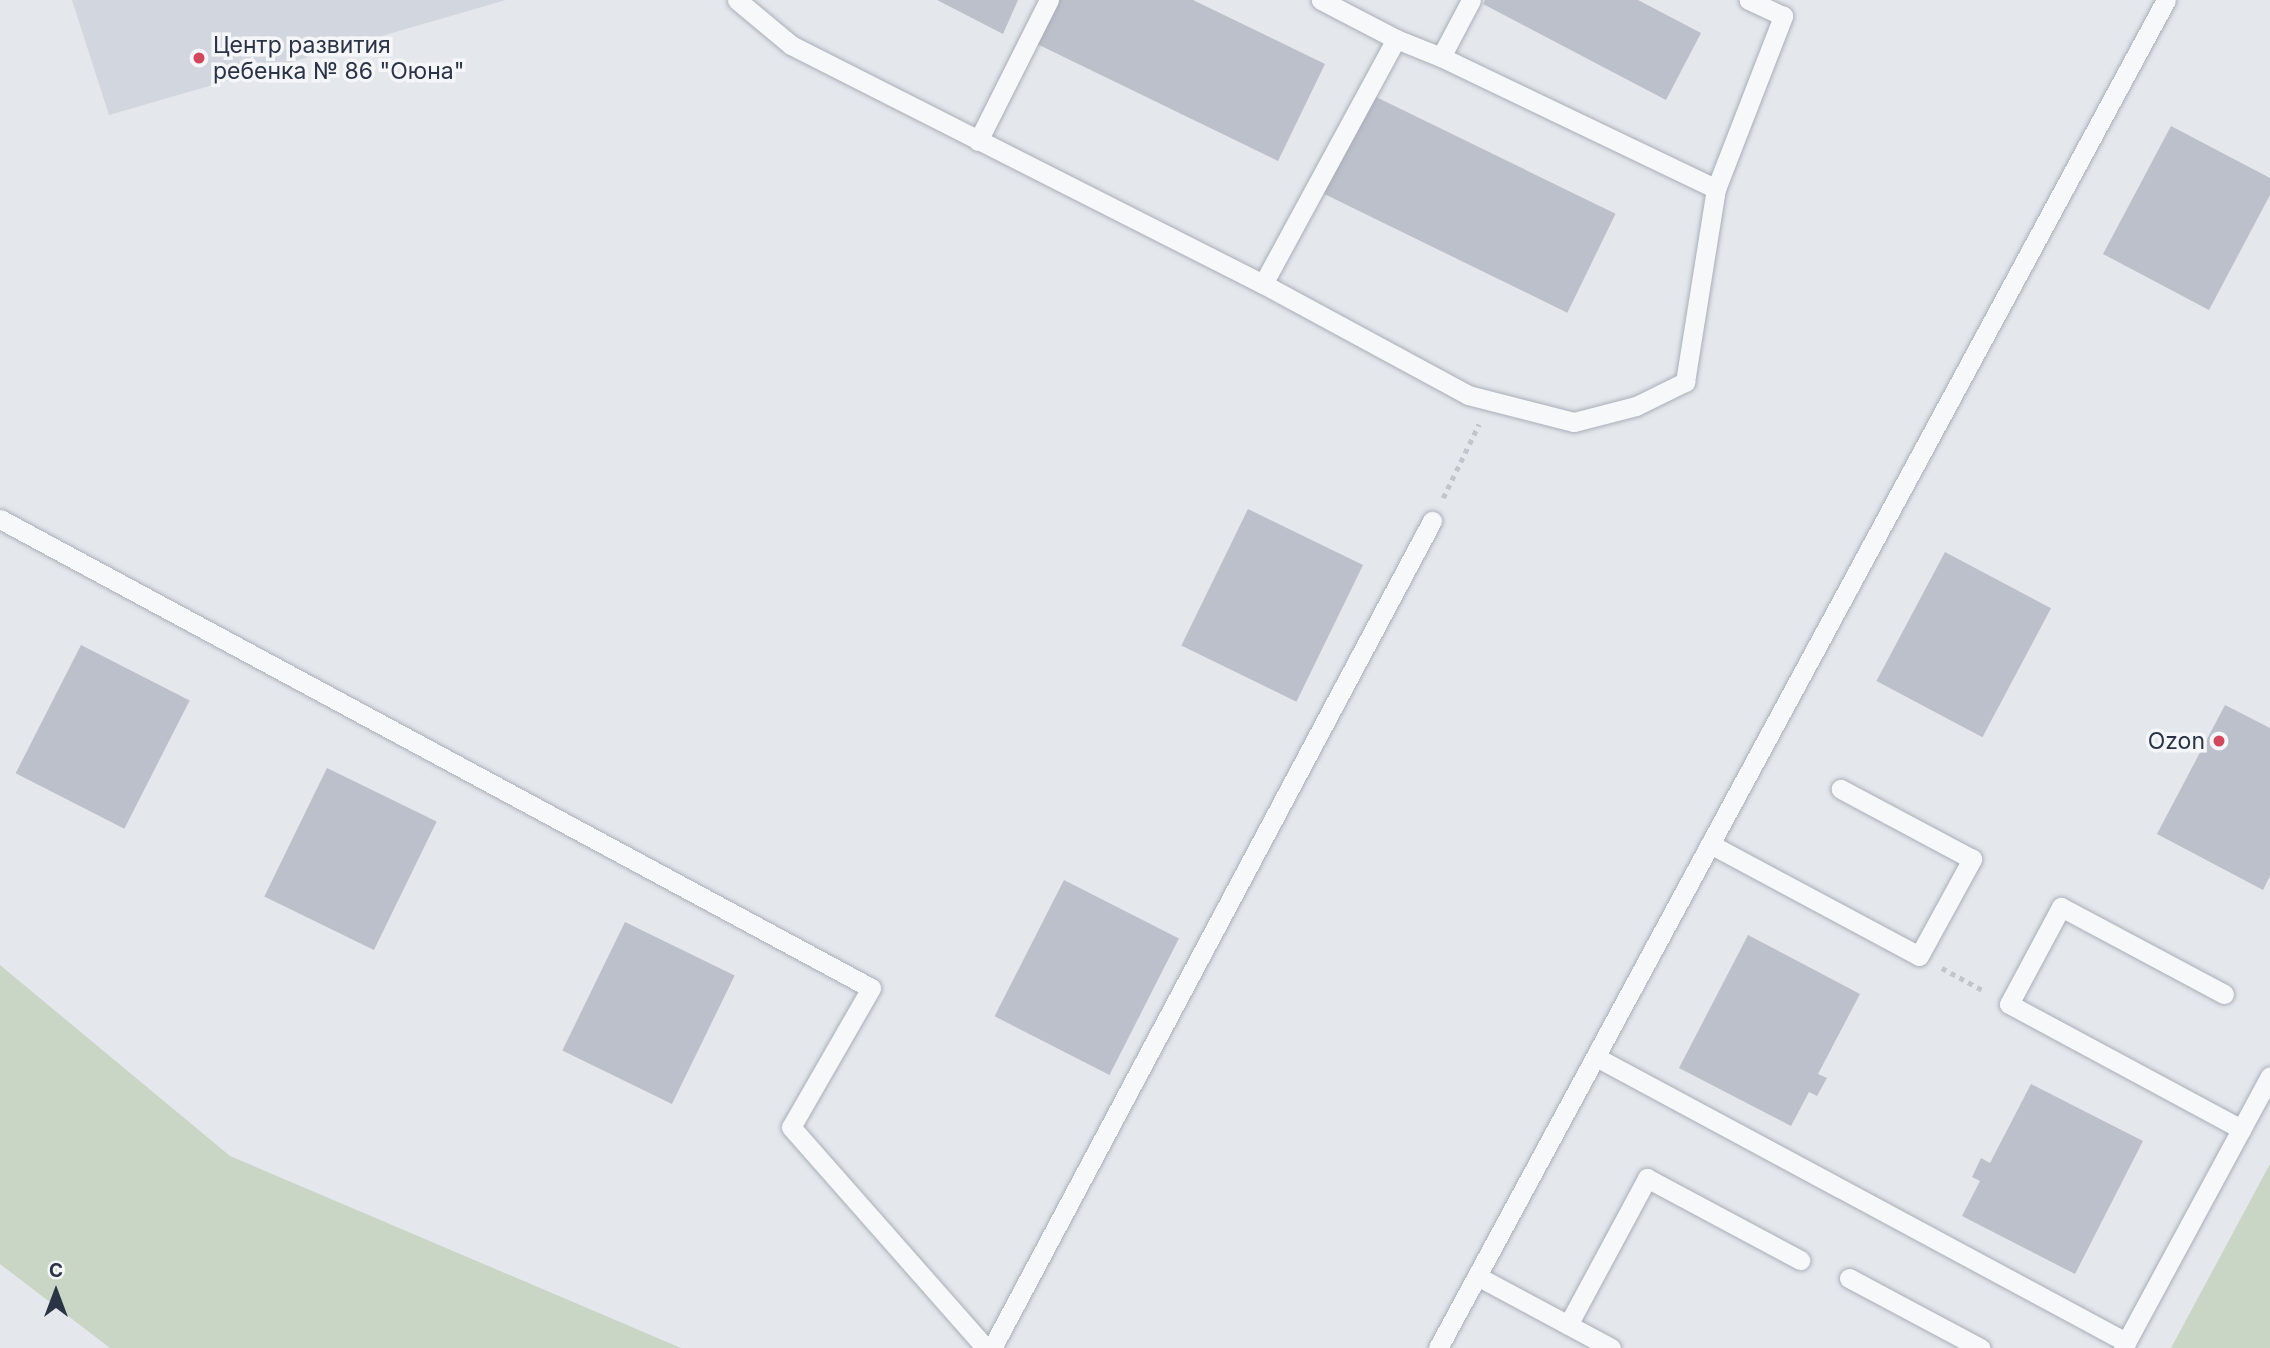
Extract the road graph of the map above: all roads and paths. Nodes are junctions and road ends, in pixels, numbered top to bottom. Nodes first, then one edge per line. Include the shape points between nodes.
1 (737, 0) edge
2 (1049, 0) edge
3 (1321, 0) edge
4 (1471, 0) edge
5 (1749, 0) edge
6 (2166, 0) edge
7 (1396, 39) junction
8 (1441, 57) junction
9 (978, 141) junction
10 (1716, 189) junction
11 (1263, 284) junction
12 (1490, 401) junction
13 (0, 519) edge
14 (1432, 521) joint
15 (1841, 789) dead end
16 (1710, 844) junction
17 (1919, 956) junction
18 (2224, 994) dead end
19 (2009, 1004) junction
20 (1595, 1056) junction
21 (2270, 1076) edge
22 (2241, 1129) junction
23 (1800, 1260) dead end
24 (1477, 1276) junction
25 (1849, 1278) dead end
26 (1568, 1325) junction
27 (2125, 1345) edge
28 (986, 1348) edge
29 (992, 1348) edge
30 (1438, 1348) edge
31 (1611, 1348) edge
32 (1980, 1348) edge

1 - 9 lane via 791,45
2 - 9 lane
3 - 7 lane
4 - 8 lane
5 - 10 lane via 1783,16
6 - 16 lane
7 - 8 lane
7 - 11 lane
8 - 10 lane
9 - 11 lane
10 - 12 lane via 1685,382 1636,406 1574,422
11 - 12 lane via 1468,395
12 - 14 path
13 - 28 lane via 871,988 791,1127
14 - 29 lane
15 - 17 lane via 1972,859
16 - 17 lane
16 - 20 lane
17 - 19 path
18 - 19 lane via 2061,907
19 - 22 lane
20 - 24 lane
20 - 27 lane
21 - 22 lane
22 - 27 lane
23 - 26 lane via 1647,1178
24 - 26 lane
24 - 30 lane
25 - 32 lane
26 - 31 lane

